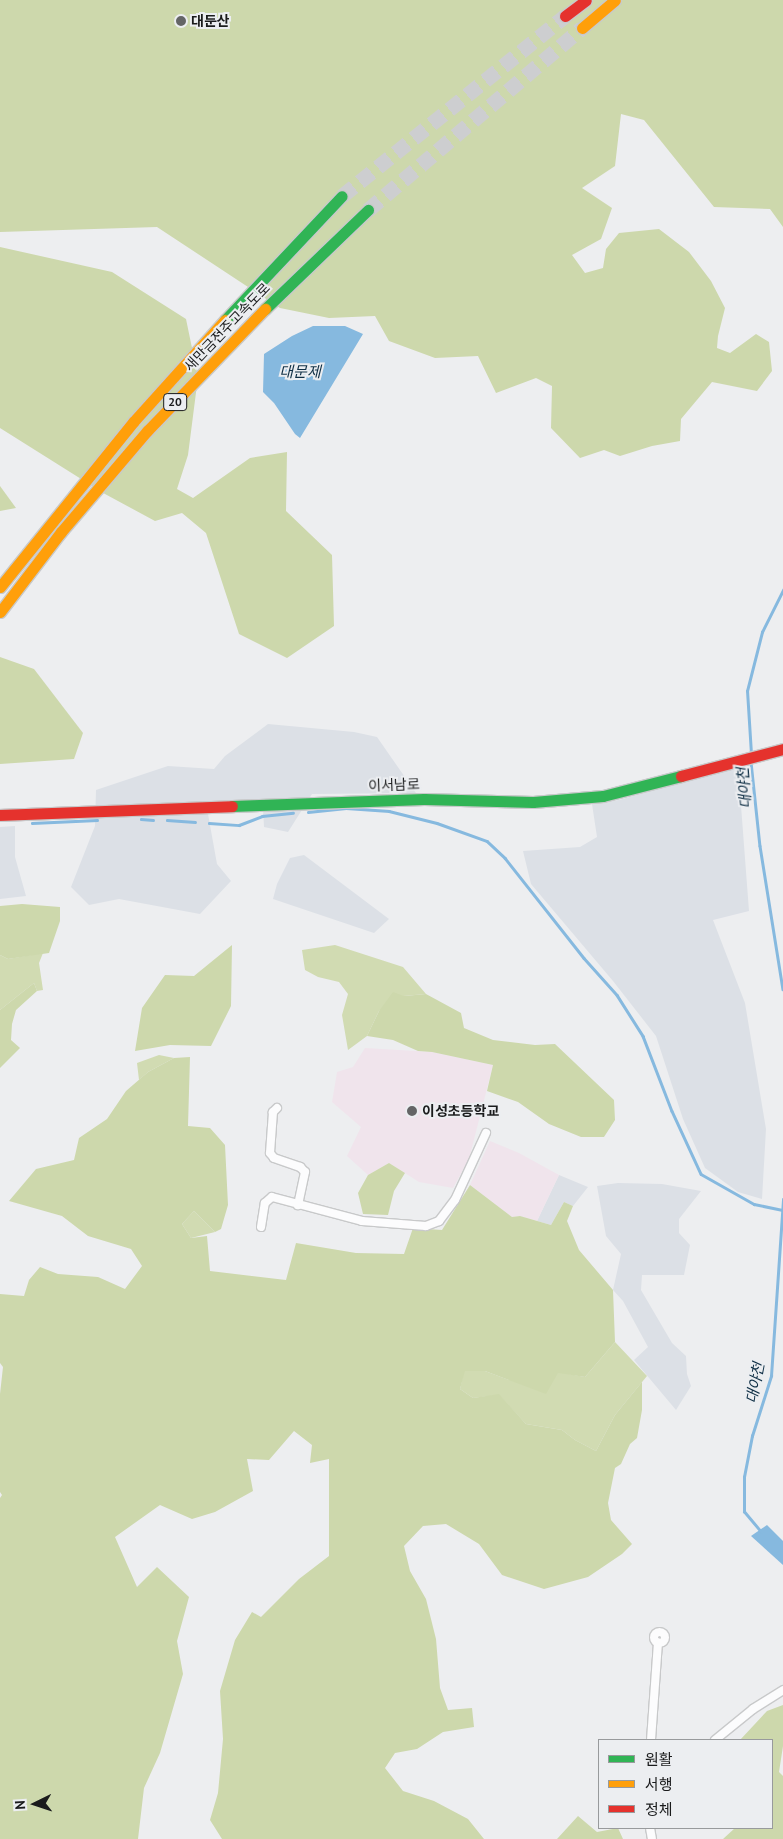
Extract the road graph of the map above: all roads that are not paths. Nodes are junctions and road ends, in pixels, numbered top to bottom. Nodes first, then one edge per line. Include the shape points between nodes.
1 (586, 0) edge
2 (615, 0) edge
3 (565, 16) tunnel mouth
4 (582, 28) tunnel mouth
5 (342, 196) tunnel mouth
6 (368, 210) tunnel mouth
7 (0, 587) edge
8 (0, 612) edge
9 (783, 749) edge
10 (0, 815) edge
11 (277, 1108) dead end
12 (486, 1133) dead end
13 (298, 1205) junction
14 (261, 1227) dead end
15 (658, 1642) dead end
16 (783, 1690) edge
17 (651, 1739) edge
18 (716, 1739) edge

1 - 3 main road
2 - 4 main road
5 - 7 main road, 새만금전주고속도로 / 20 via 134,421
6 - 8 main road, 새만금전주고속도로 / 20 via 290,284 147,431 61,532
9 - 10 main road, 이서남로 via 603,796 533,802 424,799
11 - 13 street via 273,1112 270,1153 274,1158 300,1166 306,1172
12 - 13 street via 455,1200 439,1221 426,1226 362,1221
13 - 14 street via 272,1197 265,1203
15 - 17 street
16 - 18 street

